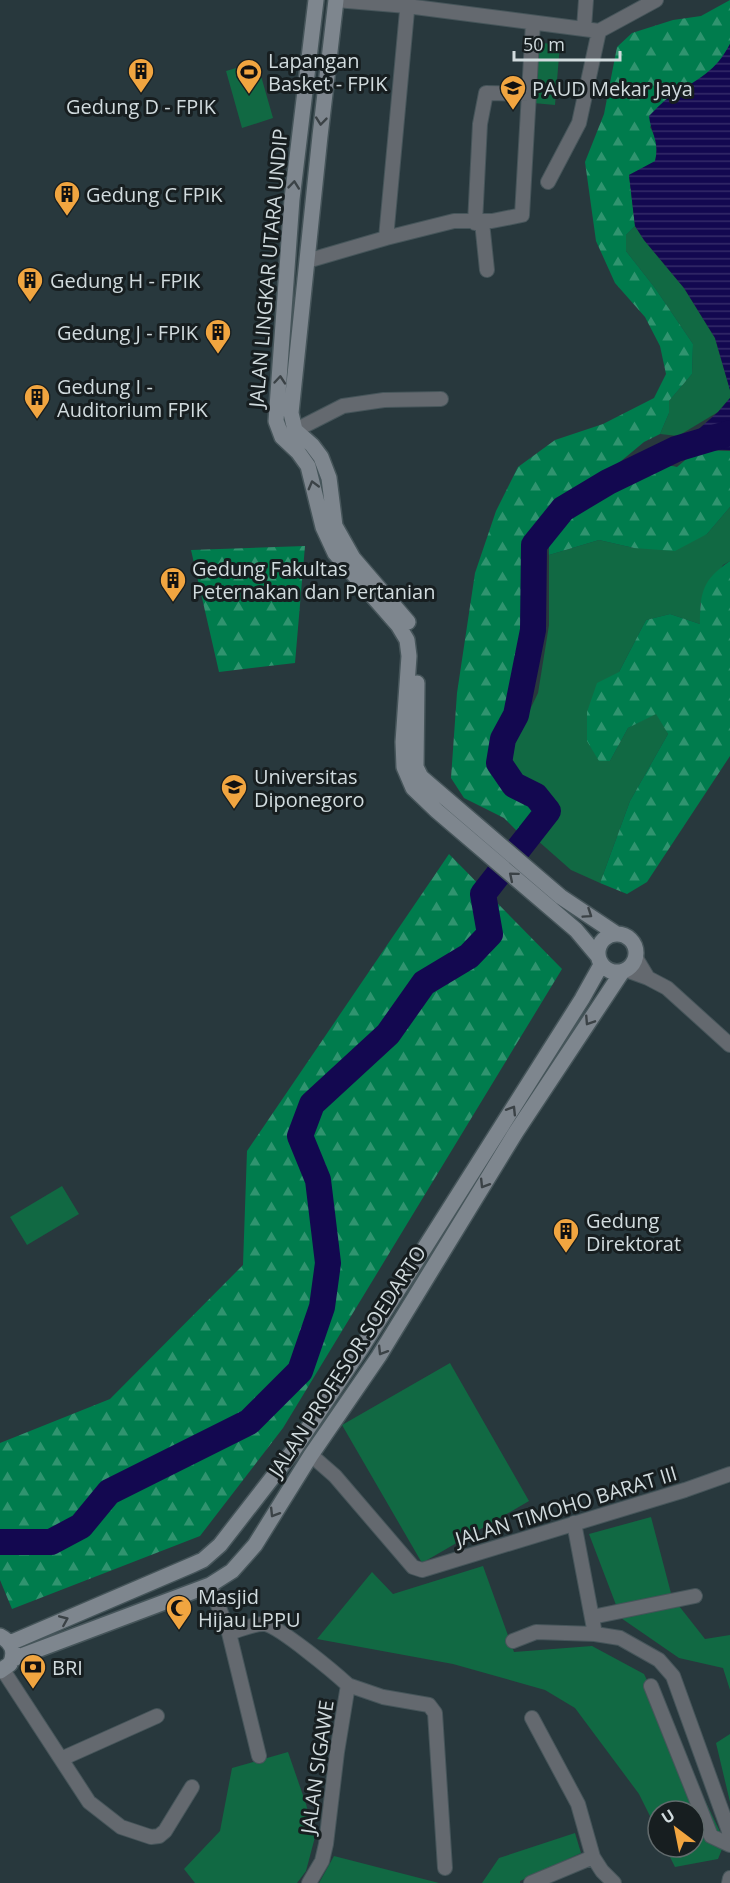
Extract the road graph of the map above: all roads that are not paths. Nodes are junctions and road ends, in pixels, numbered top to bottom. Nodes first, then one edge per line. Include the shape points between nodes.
1 (316, 0) edge
2 (336, 0) edge
3 (586, 0) edge
4 (652, 1) edge
5 (407, 3) edge
6 (533, 23) junction
7 (584, 28) junction
8 (599, 31) junction
9 (530, 94) junction
10 (548, 182) dead end
11 (478, 222) junction
12 (386, 238) junction
13 (307, 261) junction
14 (487, 270) dead end
15 (441, 399) dead end
16 (289, 433) junction
17 (425, 791) junction
18 (615, 933) junction
19 (599, 960) junction
20 (628, 966) junction
21 (730, 1045) edge
22 (310, 1455) junction
23 (730, 1474) edge
24 (574, 1523) junction
25 (203, 1560) junction
26 (210, 1585) junction
27 (695, 1596) dead end
28 (592, 1617) junction
29 (229, 1633) junction
30 (595, 1634) junction
31 (5, 1640) edge
32 (513, 1641) dead end
33 (5, 1666) edge
34 (348, 1685) junction
35 (651, 1686) dead end
36 (157, 1716) dead end
37 (532, 1718) dead end
38 (259, 1756) dead end
39 (61, 1759) junction
40 (192, 1788) dead end
41 (730, 1834) edge
42 (730, 1845) edge
43 (593, 1857) junction
44 (445, 1868) dead end
45 (730, 1878) edge
46 (309, 1883) edge
47 (531, 1883) edge
48 (614, 1883) edge
49 (729, 1883) edge

16 -> 1 street, JALAN LINGKAR UTARA UNDIP via 276,421 292,199
2 - 5 street
2 -> 13 street, JALAN LINGKAR UTARA UNDIP
3 - 7 street
4 - 8 street
5 - 6 street
5 - 12 street
6 - 7 street
6 - 9 street
7 - 8 street
8 - 10 street via 579,123
9 - 11 street via 522,215
9 - 11 street via 486,93 480,124
11 - 12 street via 454,221
11 - 14 street
12 - 13 street
13 - 16 street, JALAN LINGKAR UTARA UNDIP
15 - 16 street via 343,405
16 - 17 street via 308,466 329,527 416,635 416,767
17 -> 18 street via 450,801 561,897
19 -> 17 street via 576,930 441,814
18 - 19 street via 602,940
18 - 20 street via 632,940 636,948
19 - 20 street via 607,970
25 -> 19 street, JALAN PROFESOR SOEDARTO via 220,1545 293,1451 362,1347 582,999
20 - 21 street via 667,988
20 -> 22 street, JALAN PROFESOR SOEDARTO via 516,1132 378,1356
22 - 24 street, JALAN TIMOHO BARAT III via 335,1476 413,1567 422,1570
22 -> 26 street, JALAN PROFESOR SOEDARTO via 255,1545 232,1571
23 - 24 street, JALAN TIMOHO BARAT III
24 - 28 street
25 - 26 street
31 -> 25 street, JALAN PROFESOR SOEDARTO
26 - 29 street
26 - 33 street, JALAN PROFESOR SOEDARTO
27 - 28 street
28 - 30 street
29 - 34 street, JALAN SIGAWE via 260,1624 271,1626
29 - 38 street
30 - 32 street via 536,1632
30 - 41 street via 620,1638 659,1660 674,1676
31 - 33 street, JALAN PROFESOR SOEDARTO via 13,1651
33 - 39 street
34 - 44 street via 433,1709
34 - 46 street, JALAN SIGAWE via 326,1844 322,1861
35 - 42 street via 711,1836
36 - 39 street
37 - 43 street via 578,1804
39 - 40 street via 89,1802 121,1827 152,1837 165,1831
43 - 47 street
43 - 48 street
45 - 49 street

